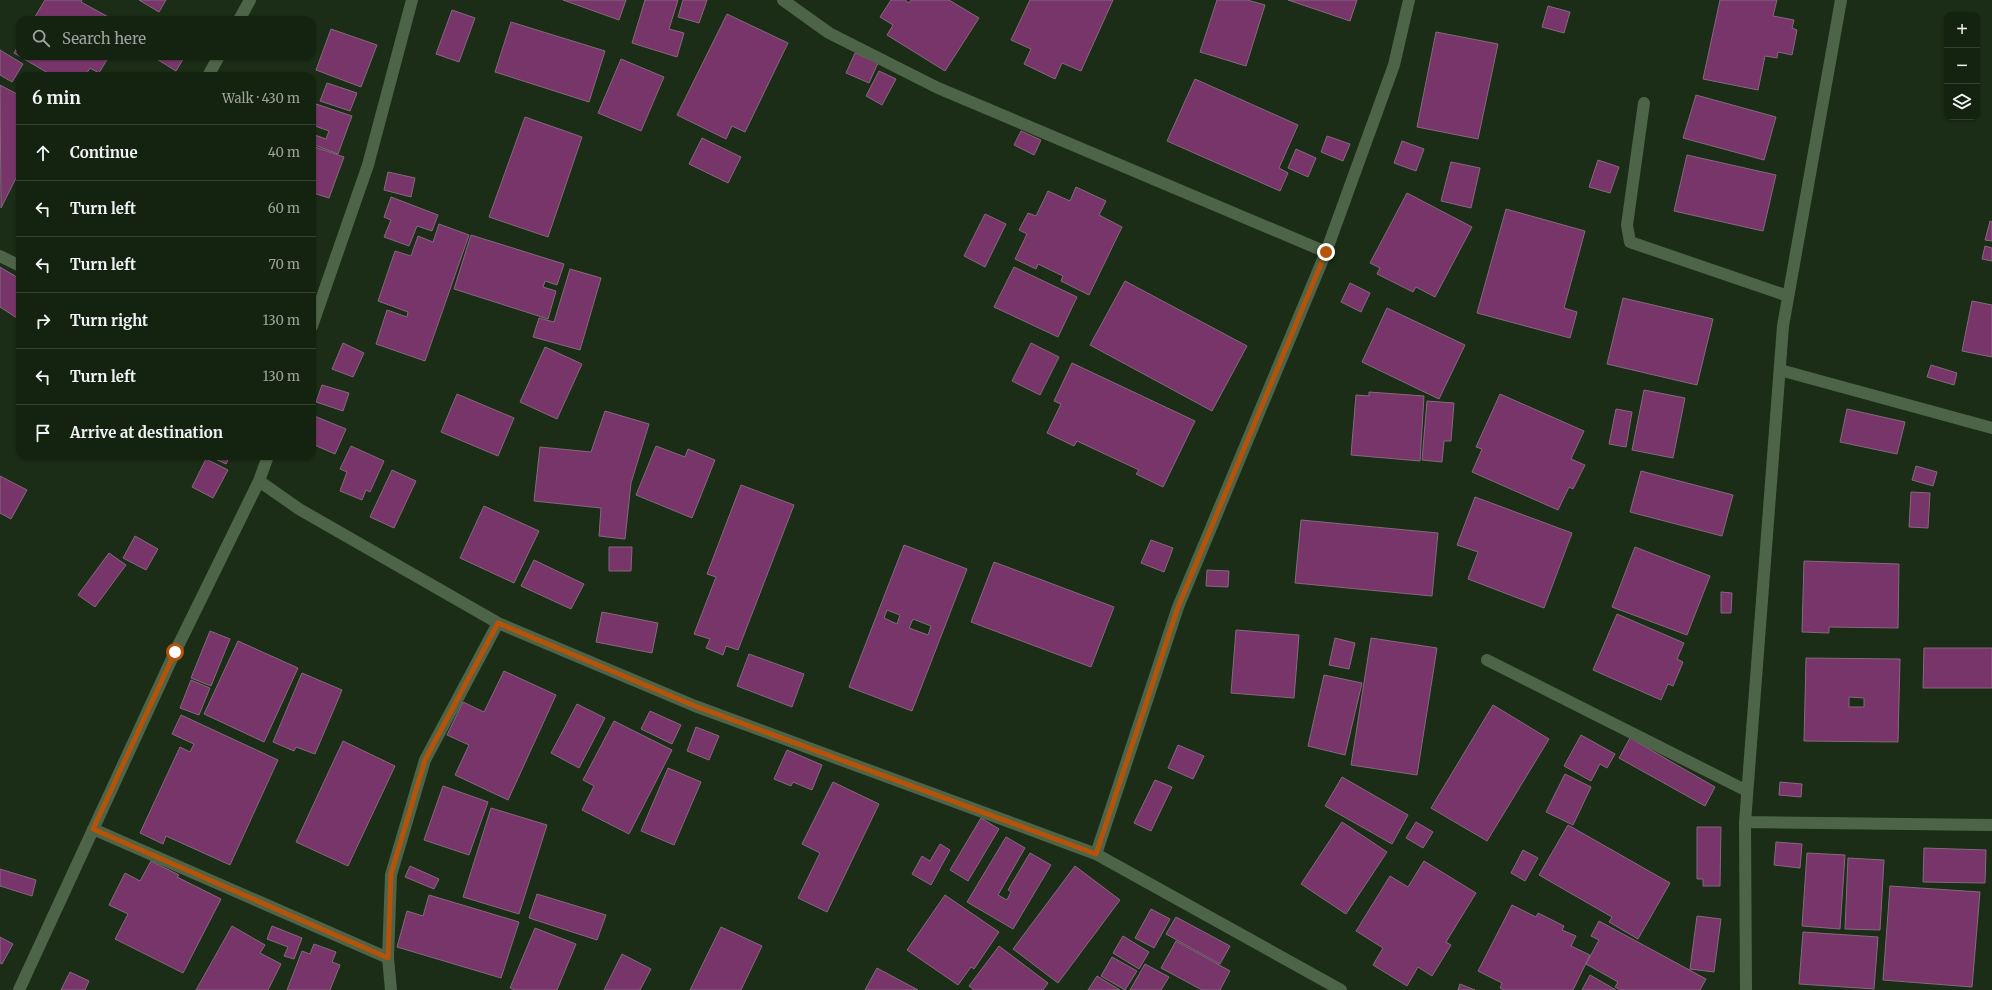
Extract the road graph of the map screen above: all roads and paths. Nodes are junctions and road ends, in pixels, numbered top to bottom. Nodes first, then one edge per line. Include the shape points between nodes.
1 (250, 0) edge
2 (412, 0) edge
3 (1408, 0) edge
4 (1841, 0) edge
5 (787, 1) edge
6 (241, 16) edge
7 (217, 60) edge
8 (210, 72) edge
9 (1644, 103) dead end
10 (1326, 252) junction
11 (0, 256) edge
12 (16, 264) edge
13 (1788, 296) junction
14 (316, 314) edge
15 (1780, 370) junction
16 (1992, 428) edge
17 (267, 460) edge
18 (259, 481) junction
19 (498, 623) junction
20 (1487, 660) dead end
21 (1748, 791) junction
22 (1745, 822) junction
23 (1992, 825) edge
24 (93, 829) junction
25 (1096, 854) junction
26 (388, 958) junction
27 (19, 990) edge
28 (391, 990) edge
29 (1340, 990) edge
30 (1746, 990) edge

1 - 6 street
2 - 14 street via 368,165
3 - 10 street via 1394,65
4 - 13 street
5 - 10 street via 829,33 938,88
7 - 8 street
9 - 13 street via 1627,225 1630,242
10 - 25 street via 1178,607
11 - 12 street
13 - 15 street
15 - 16 street
15 - 21 street
17 - 18 street
18 - 19 street via 299,509
18 - 24 street via 175,652
19 - 25 street via 695,706
19 - 26 street via 425,760 391,874
20 - 21 street
21 - 22 street
22 - 23 street
22 - 30 street
24 - 26 street
24 - 27 street
25 - 29 street
26 - 28 street

